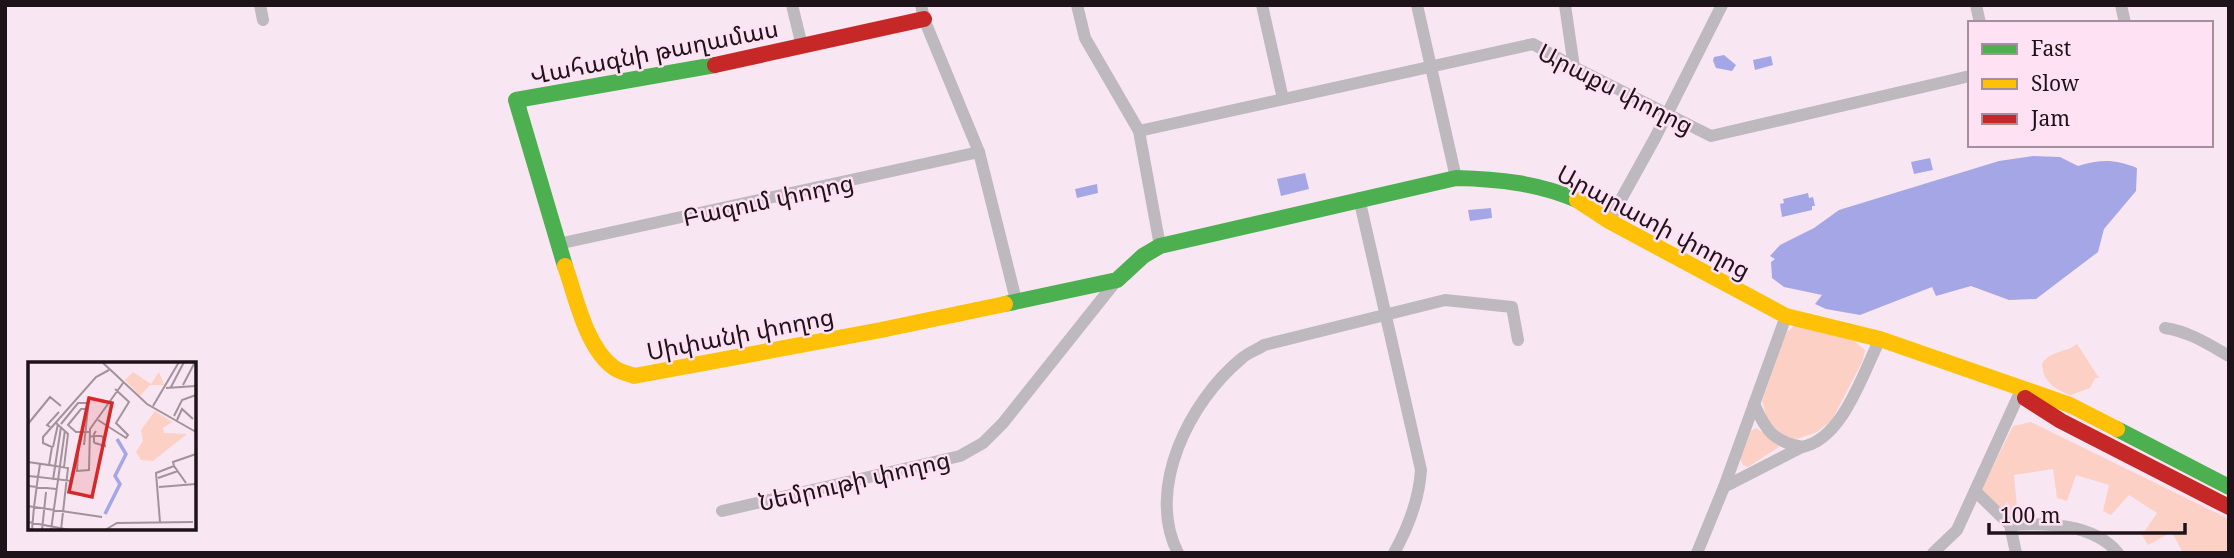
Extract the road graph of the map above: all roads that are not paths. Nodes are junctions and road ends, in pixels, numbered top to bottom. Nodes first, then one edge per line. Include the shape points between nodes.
1 (260, 5) edge
2 (792, 5) edge
3 (1077, 5) edge
4 (1262, 5) edge
5 (1417, 5) edge
6 (1565, 5) edge
7 (1722, 5) edge
8 (922, 12) edge
9 (263, 20) dead end
10 (802, 46) junction
11 (1429, 65) junction
12 (1574, 67) junction
13 (1968, 76) edge
14 (1283, 99) junction
15 (516, 100) joint
16 (1666, 115) junction
17 (1139, 131) junction
18 (979, 152) junction
19 (1456, 178) junction
20 (1359, 198) junction
21 (1609, 221) junction
22 (558, 244) junction
23 (1160, 246) junction
24 (1117, 280) junction
25 (1016, 300) junction
26 (1385, 315) junction
27 (1786, 316) junction
28 (2165, 328) dead end
29 (1880, 339) junction
30 (1518, 340) dead end
31 (2229, 356) edge
32 (2016, 389) junction
33 (1754, 404) junction
34 (1802, 447) junction
35 (1724, 487) junction
36 (2229, 488) edge
37 (1975, 491) junction
38 (2229, 507) edge
39 (722, 511) dead end
40 (2010, 525) junction
41 (1178, 553) edge
42 (1394, 553) edge
43 (1697, 553) edge
44 (1933, 553) edge
45 (2016, 553) edge
46 (2118, 553) edge

1 - 9 street
2 - 10 street
3 - 17 street via 1084,38
4 - 14 street
5 - 11 street
6 - 12 street
7 - 16 street
8 - 10 street, Վահագնի թաղամաս
8 - 18 street
10 - 15 street, Վահագնի թաղամաս
11 - 12 street, Արաքս փողոց via 1533,44
11 - 14 street, Արաքս փողոց
11 - 19 street
12 - 16 street, Արաքս փողոց
13 - 16 street, Արաքս փողոց via 1711,136
14 - 17 street, Արաքս փողոց
15 - 22 street, Սիփանի փողոց
16 - 21 street
17 - 23 street
18 - 22 street, Բազում փողոց
18 - 25 street
19 - 20 street, Արարատի փողոց
19 - 21 street, Արարատի փողոց via 1536,185 1575,199
20 - 23 street, Արարատի փողոց
20 - 26 street
21 - 27 street, Արարատի փողոց
22 - 25 street, Սիփանի փողոց via 599,354 615,369 634,376
23 - 24 street, Արարատի փողոց
24 - 25 street, Սիփանի փողոց
24 - 39 street, Նեմրութի փողոց via 983,443 960,456
26 - 30 street via 1445,300 1512,307
26 - 41 street via 1264,345 1227,372 1193,416 1171,468 1167,511
26 - 42 street via 1421,470 1413,515
27 - 29 street, Արարատի փողոց
27 - 33 street
28 - 31 street via 2198,338
29 - 32 street, Արարատի փողոց
29 - 34 street via 1840,420 1815,444
32 - 36 street, Արարատի փողոց via 2070,405
32 - 37 street
32 - 38 street, Արարատի փողոց via 2061,421
33 - 34 street via 1774,437
33 - 35 street
34 - 35 street
35 - 43 street
37 - 40 street
37 - 44 street via 1957,530
40 - 45 street
40 - 46 street via 2077,528 2110,544

